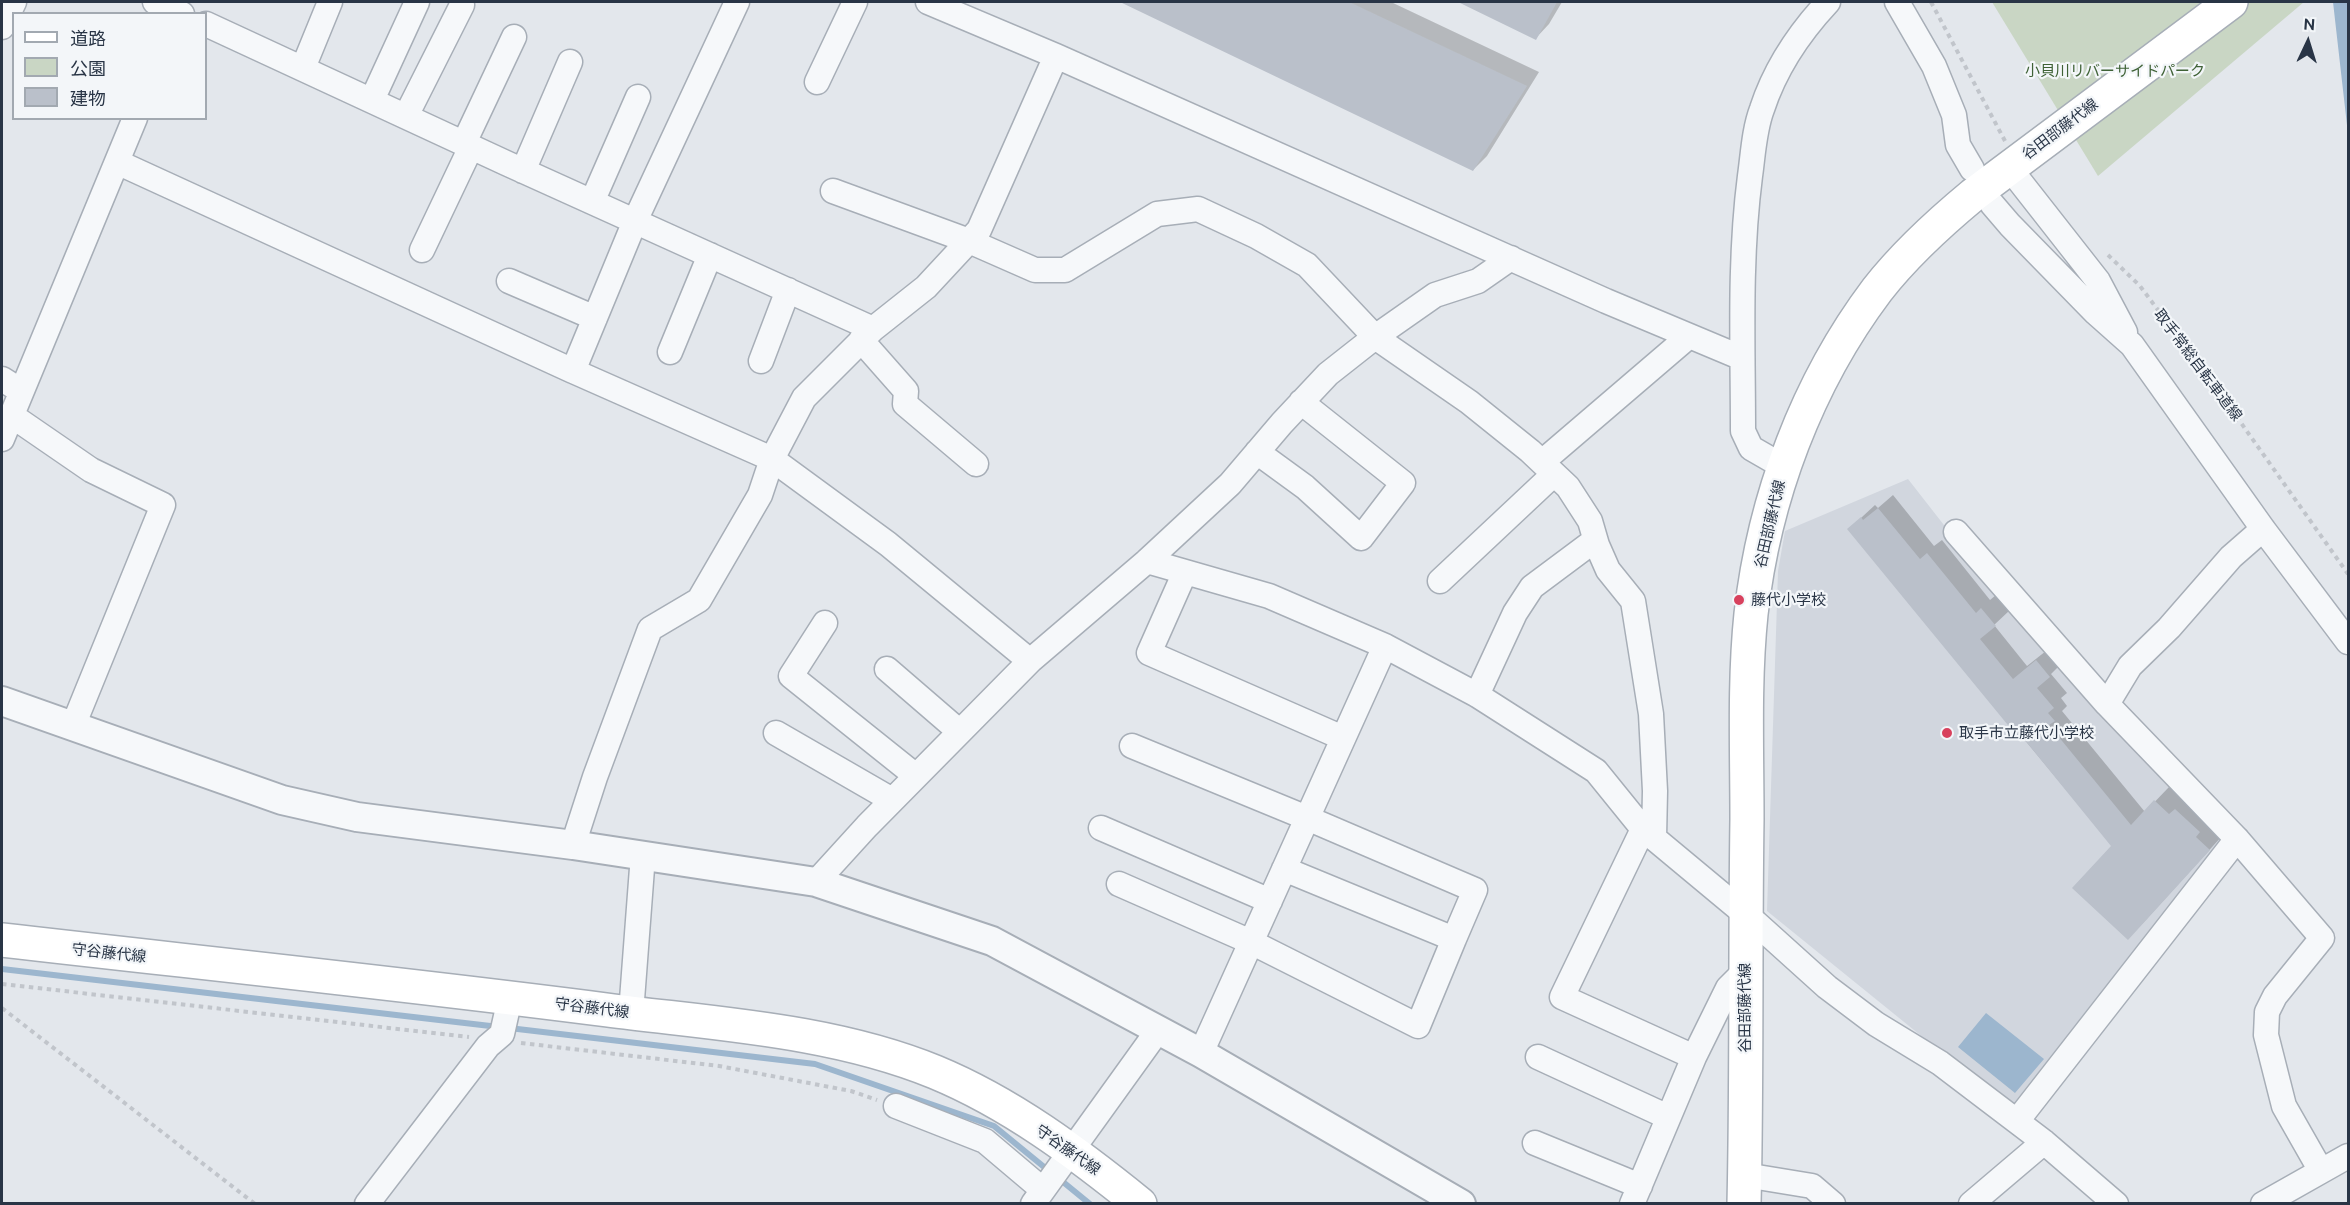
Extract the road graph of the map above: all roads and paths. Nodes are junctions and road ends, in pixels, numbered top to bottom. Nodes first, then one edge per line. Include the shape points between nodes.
1 (14, 2) edge
2 (155, 2) edge
3 (330, 2) edge
4 (417, 2) edge
5 (737, 2) edge
6 (855, 2) edge
7 (928, 2) edge
8 (1828, 2) edge
9 (1897, 2) edge
10 (1931, 2) edge
11 (2231, 2) edge
12 (462, 5) dead end
13 (181, 10) edge
14 (207, 24) edge
15 (2, 27) edge
16 (514, 37) dead end
17 (1056, 56) junction
18 (570, 63) dead end
19 (303, 68) junction
20 (818, 81) dead end
21 (638, 97) dead end
22 (372, 100) junction
23 (406, 116) junction
24 (134, 120) edge
25 (468, 145) junction
26 (2010, 158) junction
27 (117, 162) junction
28 (1972, 169) dead end
29 (523, 171) junction
30 (832, 191) dead end
31 (592, 202) junction
32 (1992, 204) dead end
33 (635, 221) junction
34 (969, 241) junction
35 (2100, 248) dead end
36 (422, 250) dead end
37 (710, 255) junction
38 (1511, 258) junction
39 (509, 281) dead end
40 (788, 290) junction
41 (595, 318) junction
42 (867, 334) junction
43 (1375, 337) junction
44 (1688, 337) junction
45 (2132, 345) junction
46 (670, 352) dead end
47 (1742, 358) junction
48 (761, 361) dead end
49 (573, 371) junction
50 (11, 385) edge
51 (1301, 402) junction
52 (11, 416) junction
53 (2, 439) edge
54 (1257, 452) junction
55 (772, 459) junction
56 (976, 464) dead end
57 (1784, 467) junction
58 (1548, 468) junction
59 (2263, 529) junction
60 (1956, 532) dead end
61 (1595, 540) junction
62 (1147, 561) junction
63 (1185, 572) junction
64 (2349, 574) edge
65 (1440, 581) dead end
66 (825, 623) dead end
67 (2349, 642) edge
68 (1385, 646) junction
69 (1030, 661) junction
70 (887, 669) dead end
71 (1477, 695) junction
72 (2, 701) edge
73 (2107, 704) junction
74 (73, 726) junction
75 (960, 732) junction
76 (776, 733) dead end
77 (1343, 738) junction
78 (1132, 746) dead end
79 (916, 776) junction
80 (892, 800) junction
81 (1307, 818) junction
82 (1101, 828) dead end
83 (1648, 833) junction
84 (2237, 839) junction
85 (573, 845) junction
86 (643, 855) junction
87 (1284, 869) junction
88 (816, 882) junction
89 (1119, 884) dead end
90 (1269, 901) junction
91 (1746, 914) junction
92 (1454, 939) junction
93 (2, 940) edge
94 (1251, 942) junction
95 (1745, 971) junction
96 (2, 984) edge
97 (510, 998) junction
98 (2, 1008) edge
99 (631, 1013) junction
100 (1159, 1029) junction
101 (495, 1040) junction
102 (1201, 1053) junction
103 (1538, 1057) dead end
104 (1694, 1057) junction
105 (896, 1106) joint
106 (1668, 1117) junction
107 (2017, 1121) junction
108 (2044, 1142) junction
109 (1534, 1143) dead end
110 (1071, 1149) junction
111 (2349, 1155) edge
112 (2321, 1170) junction
113 (1744, 1189) edge
114 (1636, 1195) edge
115 (1038, 1197) edge
116 (255, 1203) edge
117 (367, 1203) edge
118 (1140, 1203) edge
119 (1461, 1203) edge
120 (1833, 1203) edge
121 (1971, 1203) edge
122 (2116, 1203) edge
123 (2263, 1203) edge

1 - 15 street
2 - 13 street
3 - 19 street
4 - 22 street
5 - 33 street
6 - 20 street
7 - 17 street
8 - 47 street via 1783,62 1761,110 1746,210
9 - 28 street via 1934,66 1954,115 1958,145
10 - 26 path
11 - 26 main road, 谷田部藤代線 via 2059,129
12 - 23 street
14 - 19 street
16 - 25 street
17 - 34 street via 979,230
17 - 38 street
18 - 29 street
19 - 22 street
21 - 31 street
22 - 23 street
23 - 25 street
24 - 27 street
25 - 29 street
25 - 36 street
26 - 45 street via 2018,179 2098,281
26 - 57 main road, 谷田部藤代線 via 1936,225 1878,289 1832,360
27 - 49 street
27 - 50 street
29 - 31 street
30 - 34 street
31 - 33 street
32 - 45 street
33 - 37 street
33 - 41 street
34 - 42 street via 926,287
34 - 43 street via 1035,270 1065,270 1157,214 1198,209 1307,265
35 - 64 path, 取手常総自転車道線 via 2140,286
37 - 40 street
37 - 46 street
38 - 43 street via 1478,281 1435,295
38 - 44 street
39 - 41 street
40 - 42 street
40 - 48 street
41 - 49 street
42 - 55 street via 804,398
42 - 56 street via 906,391 905,404
43 - 51 street via 1328,374
43 - 58 street via 1469,402
44 - 47 street
44 - 58 street
45 - 59 street
47 - 57 street via 1746,440 1751,448
49 - 55 street
50 - 52 street
51 - 54 street
51 - 54 street via 1403,483 1361,538 1305,487
52 - 53 street
52 - 74 street via 91,470 163,505
54 - 62 street via 1230,484
55 - 69 street via 888,544
55 - 85 street via 760,495 699,600 650,629
57 - 91 main road, 谷田部藤代線 via 1768,517 1751,614
58 - 61 street via 1568,487 1590,521
58 - 65 street
59 - 67 street
59 - 73 street via 2231,557 2130,666
60 - 73 street
61 - 71 street via 1532,587 1515,613
61 - 83 street via 1608,570 1633,601 1651,714 1655,791
62 - 63 street
62 - 69 street
63 - 68 street via 1269,596
63 - 77 street via 1149,653
66 - 79 street via 791,676
68 - 71 street
68 - 77 street
69 - 75 street
70 - 75 street
71 - 83 street via 1596,771
72 - 74 street
73 - 84 street
74 - 85 street via 282,800 357,817
75 - 79 street
76 - 80 street
77 - 81 street
78 - 81 street
79 - 80 street
80 - 88 street
81 - 87 street
81 - 92 street via 1475,890
82 - 90 street
83 - 91 street
83 - 104 street via 1562,997
84 - 107 street
84 - 112 street via 2322,938 2275,996 2267,1012 2266,1035 2284,1106
85 - 86 street
86 - 88 street
86 - 99 street
87 - 90 street
87 - 92 street
88 - 100 street via 992,941
89 - 94 street
90 - 94 street
91 - 95 main road, 谷田部藤代線
91 - 107 street via 1827,987 1876,1024 1940,1063
92 - 94 street via 1418,1026
93 - 97 main road, 守谷藤代線
94 - 102 street
95 - 104 street via 1728,988
95 - 113 main road, 谷田部藤代線
96 - 101 path
97 - 99 main road, 守谷藤代線
97 - 101 street via 502,1034
98 - 116 path
99 - 110 main road, 守谷藤代線 via 846,1043 934,1072 1004,1107
100 - 102 street
100 - 110 street
101 - 105 path via 719,1066 851,1091
101 - 117 street
102 - 119 street
103 - 106 street
104 - 106 street
105 - 115 street via 985,1141
106 - 114 street
107 - 108 street
108 - 121 street
108 - 122 street
109 - 114 street
110 - 115 street
110 - 118 main road, 守谷藤代線
111 - 112 street
112 - 123 street
113 - 120 street via 1812,1186

